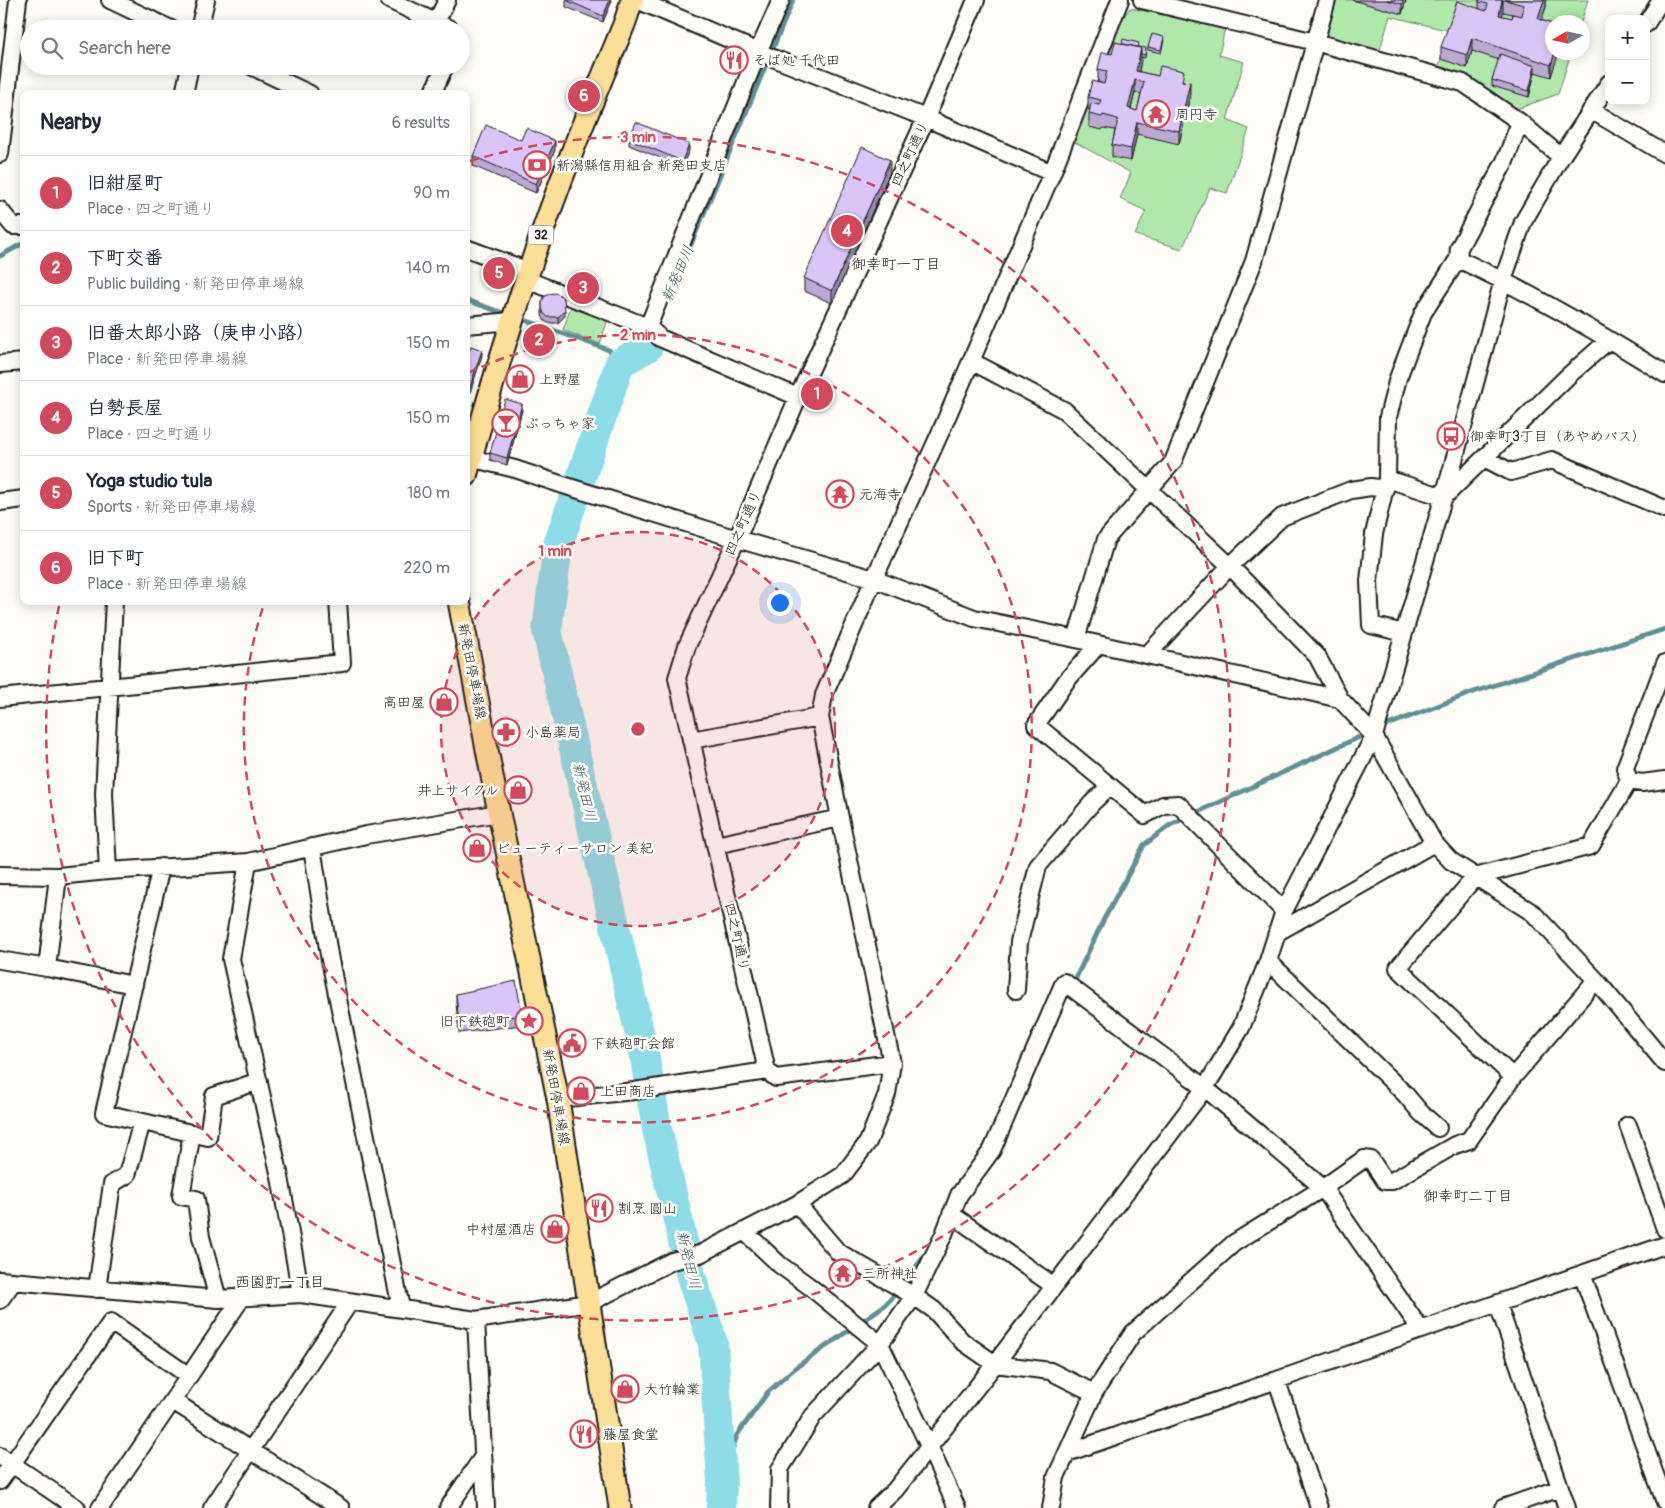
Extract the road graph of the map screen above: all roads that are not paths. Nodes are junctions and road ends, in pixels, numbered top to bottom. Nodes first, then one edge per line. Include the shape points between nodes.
1 (18, 0) edge
2 (110, 0) edge
3 (206, 0) edge
4 (389, 0) edge
5 (447, 0) edge
6 (632, 0) edge
7 (637, 0) edge
8 (781, 0) edge
9 (976, 0) edge
10 (1120, 0) edge
11 (1142, 0) edge
12 (1327, 0) edge
13 (1661, 0) edge
14 (1190, 6) edge
15 (1650, 18) edge
16 (152, 20) edge
17 (201, 20) edge
18 (432, 20) edge
19 (444, 20) edge
20 (1315, 42) junction
21 (765, 55) junction
22 (188, 75) edge
23 (271, 75) edge
24 (441, 75) edge
25 (1605, 88) edge
26 (185, 90) edge
27 (302, 90) edge
28 (434, 90) edge
29 (1591, 110) junction
30 (926, 118) junction
31 (1520, 122) junction
32 (0, 154) edge
33 (1665, 154) edge
34 (1561, 157) junction
35 (1052, 173) junction
36 (0, 210) edge
37 (20, 226) edge
38 (470, 250) edge
39 (1458, 259) junction
40 (528, 276) junction
41 (1503, 280) junction
42 (512, 321) junction
43 (470, 326) edge
44 (654, 332) junction
45 (1609, 340) junction
46 (971, 360) junction
47 (20, 362) edge
48 (0, 364) edge
49 (1665, 374) edge
50 (798, 397) junction
51 (470, 458) edge
52 (1484, 458) junction
53 (470, 464) edge
54 (1386, 484) junction
55 (1149, 489) junction
56 (1444, 497) junction
57 (20, 500) edge
58 (0, 502) edge
59 (1665, 509) edge
60 (736, 539) junction
61 (1230, 566) junction
62 (874, 579) junction
63 (114, 605) edge
64 (338, 605) edge
65 (460, 605) edge
66 (1404, 633) junction
67 (1076, 639) junction
68 (1098, 645) junction
69 (1147, 655) junction
70 (1665, 663) edge
71 (109, 687) junction
72 (0, 698) edge
73 (1340, 699) junction
74 (820, 717) junction
75 (1374, 736) junction
76 (691, 740) junction
77 (1665, 780) edge
78 (1628, 781) junction
79 (1110, 786) junction
80 (499, 813) junction
81 (840, 818) junction
82 (1434, 844) junction
83 (716, 845) junction
84 (312, 847) junction
85 (248, 862) junction
86 (161, 867) junction
87 (108, 871) junction
88 (0, 874) edge
89 (58, 876) junction
90 (1474, 877) junction
91 (1284, 911) junction
92 (1278, 932) junction
93 (0, 960) edge
94 (1268, 961) junction
95 (47, 968) junction
96 (1596, 980) junction
97 (134, 986) junction
98 (1016, 990) dead end
99 (892, 1063) junction
100 (1665, 1063) edge
101 (767, 1071) junction
102 (1513, 1077) junction
103 (259, 1081) junction
104 (1205, 1088) junction
105 (558, 1100) junction
106 (142, 1122) junction
107 (1628, 1126) dead end
108 (1438, 1128) dead end
109 (192, 1133) junction
110 (1323, 1188) junction
111 (797, 1204) junction
112 (951, 1214) junction
113 (1665, 1229) edge
114 (744, 1231) junction
115 (1665, 1245) edge
116 (1582, 1274) junction
117 (7, 1281) edge
118 (1054, 1286) junction
119 (97, 1289) junction
120 (301, 1294) junction
121 (914, 1296) junction
122 (218, 1299) junction
123 (241, 1299) junction
124 (0, 1300) edge
125 (350, 1302) junction
126 (589, 1303) junction
127 (1498, 1304) junction
128 (401, 1308) junction
129 (476, 1320) junction
130 (1421, 1330) junction
131 (880, 1344) junction
132 (995, 1364) junction
133 (189, 1376) junction
134 (1276, 1381) junction
135 (1094, 1392) junction
136 (173, 1401) junction
137 (929, 1446) junction
138 (250, 1451) junction
139 (1067, 1453) junction
140 (482, 1458) junction
141 (6, 1460) edge
142 (0, 1481) edge
143 (1560, 1488) junction
144 (1665, 1502) edge
145 (77, 1508) edge
146 (100, 1508) edge
147 (212, 1508) edge
148 (340, 1508) edge
149 (448, 1508) edge
150 (486, 1508) edge
151 (620, 1508) edge
152 (779, 1508) edge
153 (876, 1508) edge
154 (957, 1508) edge
155 (1051, 1508) edge
156 (1318, 1508) edge
157 (1503, 1508) edge
158 (1566, 1508) edge

1 - 32 street
2 - 16 street
3 - 17 street
4 - 18 street
5 - 19 street
6 - 40 main road, 32 via 570,156
7 - 21 street
8 - 21 street
9 - 30 street, 四之町通り
10 - 35 street
11 - 14 street
12 - 20 street
13 - 15 street
14 - 20 street
20 - 31 street via 1463,83
20 - 55 street via 1254,261 1173,462
21 - 30 street
21 - 44 street
22 - 26 street
23 - 27 street
24 - 28 street
25 - 29 street
29 - 33 street
29 - 34 street
30 - 35 street
30 - 50 street, 四之町通り
31 - 34 street
31 - 39 street via 1505,161 1459,248
34 - 41 street via 1523,222
35 - 46 street
36 - 37 street via 13,226
38 - 40 street
39 - 41 street
39 - 54 street via 1423,313 1398,378 1388,417
40 - 42 main road, 32
40 - 44 street
41 - 45 street
41 - 56 street
42 - 43 street
42 - 51 main road, 32
44 - 50 street
45 - 49 street
45 - 52 street
46 - 55 street via 1064,410
46 - 62 street
47 - 48 street
50 - 60 street, 四之町通り
52 - 56 street
52 - 59 street via 1511,472 1552,460
53 - 60 street via 515,469
54 - 56 street
54 - 61 street via 1351,490 1282,517
54 - 66 street via 1374,534 1369,581 1372,625
55 - 61 street
55 - 67 street via 1106,539
56 - 66 street
57 - 58 street
60 - 62 street
60 - 76 street, 四之町通り via 687,646 677,678
61 - 69 street
61 - 73 street via 1317,656
62 - 67 street via 974,618
62 - 74 street via 824,695
63 - 71 street
64 - 71 street via 342,663
65 - 80 main road, 新発田停車場線
66 - 75 street
67 - 68 street
68 - 69 street
68 - 79 street via 1067,680 1036,725
69 - 73 street
70 - 78 street via 1625,768
71 - 72 street
71 - 87 street via 104,794
73 - 75 street
74 - 76 street
74 - 81 street
75 - 82 street
75 - 91 street
76 - 83 street, 四之町通り
77 - 78 street
78 - 90 street via 1591,846
79 - 91 street via 1145,815 1163,805 1178,804
79 - 98 street via 1038,866 1019,942
80 - 84 street
80 - 105 main road, 新発田停車場線
81 - 83 street
81 - 99 street
82 - 90 street
82 - 92 street
83 - 101 street, 四之町通り
84 - 85 street
84 - 128 street via 329,955
85 - 86 street
85 - 103 street via 231,959
86 - 87 street
86 - 97 street
87 - 89 street
88 - 89 street
89 - 95 street
90 - 96 street via 1533,913
90 - 102 street via 1398,968
91 - 92 street
92 - 94 street
93 - 95 street
94 - 104 street via 1241,1028
94 - 108 street
95 - 97 street
96 - 100 street
96 - 102 street
97 - 106 street via 104,1113
99 - 101 street via 776,1078
99 - 111 street via 887,1094 868,1142 843,1175
101 - 105 street
102 - 110 street via 1469,1140 1392,1181 1385,1181 1371,1160 1364,1159
103 - 109 street via 214,1096 208,1137
103 - 120 street
104 - 110 street
104 - 112 street via 1064,982 992,1150 959,1195
104 - 118 street
105 - 126 main road, 新発田停車場線
106 - 109 street
106 - 119 street via 127,1174 112,1184
107 - 113 street
109 - 122 street via 181,1196 196,1199 201,1237
110 - 130 street
110 - 135 street via 1234,1243 1140,1326
111 - 114 street
111 - 121 street via 838,1252
112 - 118 street
112 - 121 street
114 - 126 street via 700,1254 672,1261
114 - 131 street via 780,1265
115 - 116 street
116 - 127 street
116 - 144 street
117 - 119 street
117 - 124 street
118 - 132 street
119 - 122 street
120 - 123 street
120 - 125 street
121 - 131 street
121 - 132 street via 934,1310 962,1342
122 - 123 street
123 - 133 street
125 - 128 street
125 - 138 street
126 - 129 street
126 - 151 main road, 新発田停車場線
127 - 130 street
127 - 143 street
128 - 129 street
129 - 140 street
130 - 134 street
131 - 137 street
131 - 152 street via 813,1416 780,1469
132 - 135 street via 1050,1371
132 - 137 street
133 - 136 street
133 - 141 street via 111,1322
134 - 139 street
134 - 156 street
135 - 139 street
136 - 138 street
136 - 146 street
137 - 153 street via 895,1490
137 - 154 street
138 - 147 street
138 - 148 street
139 - 155 street via 1056,1477
140 - 149 street
140 - 150 street
141 - 142 street
141 - 145 street
143 - 157 street
143 - 158 street

